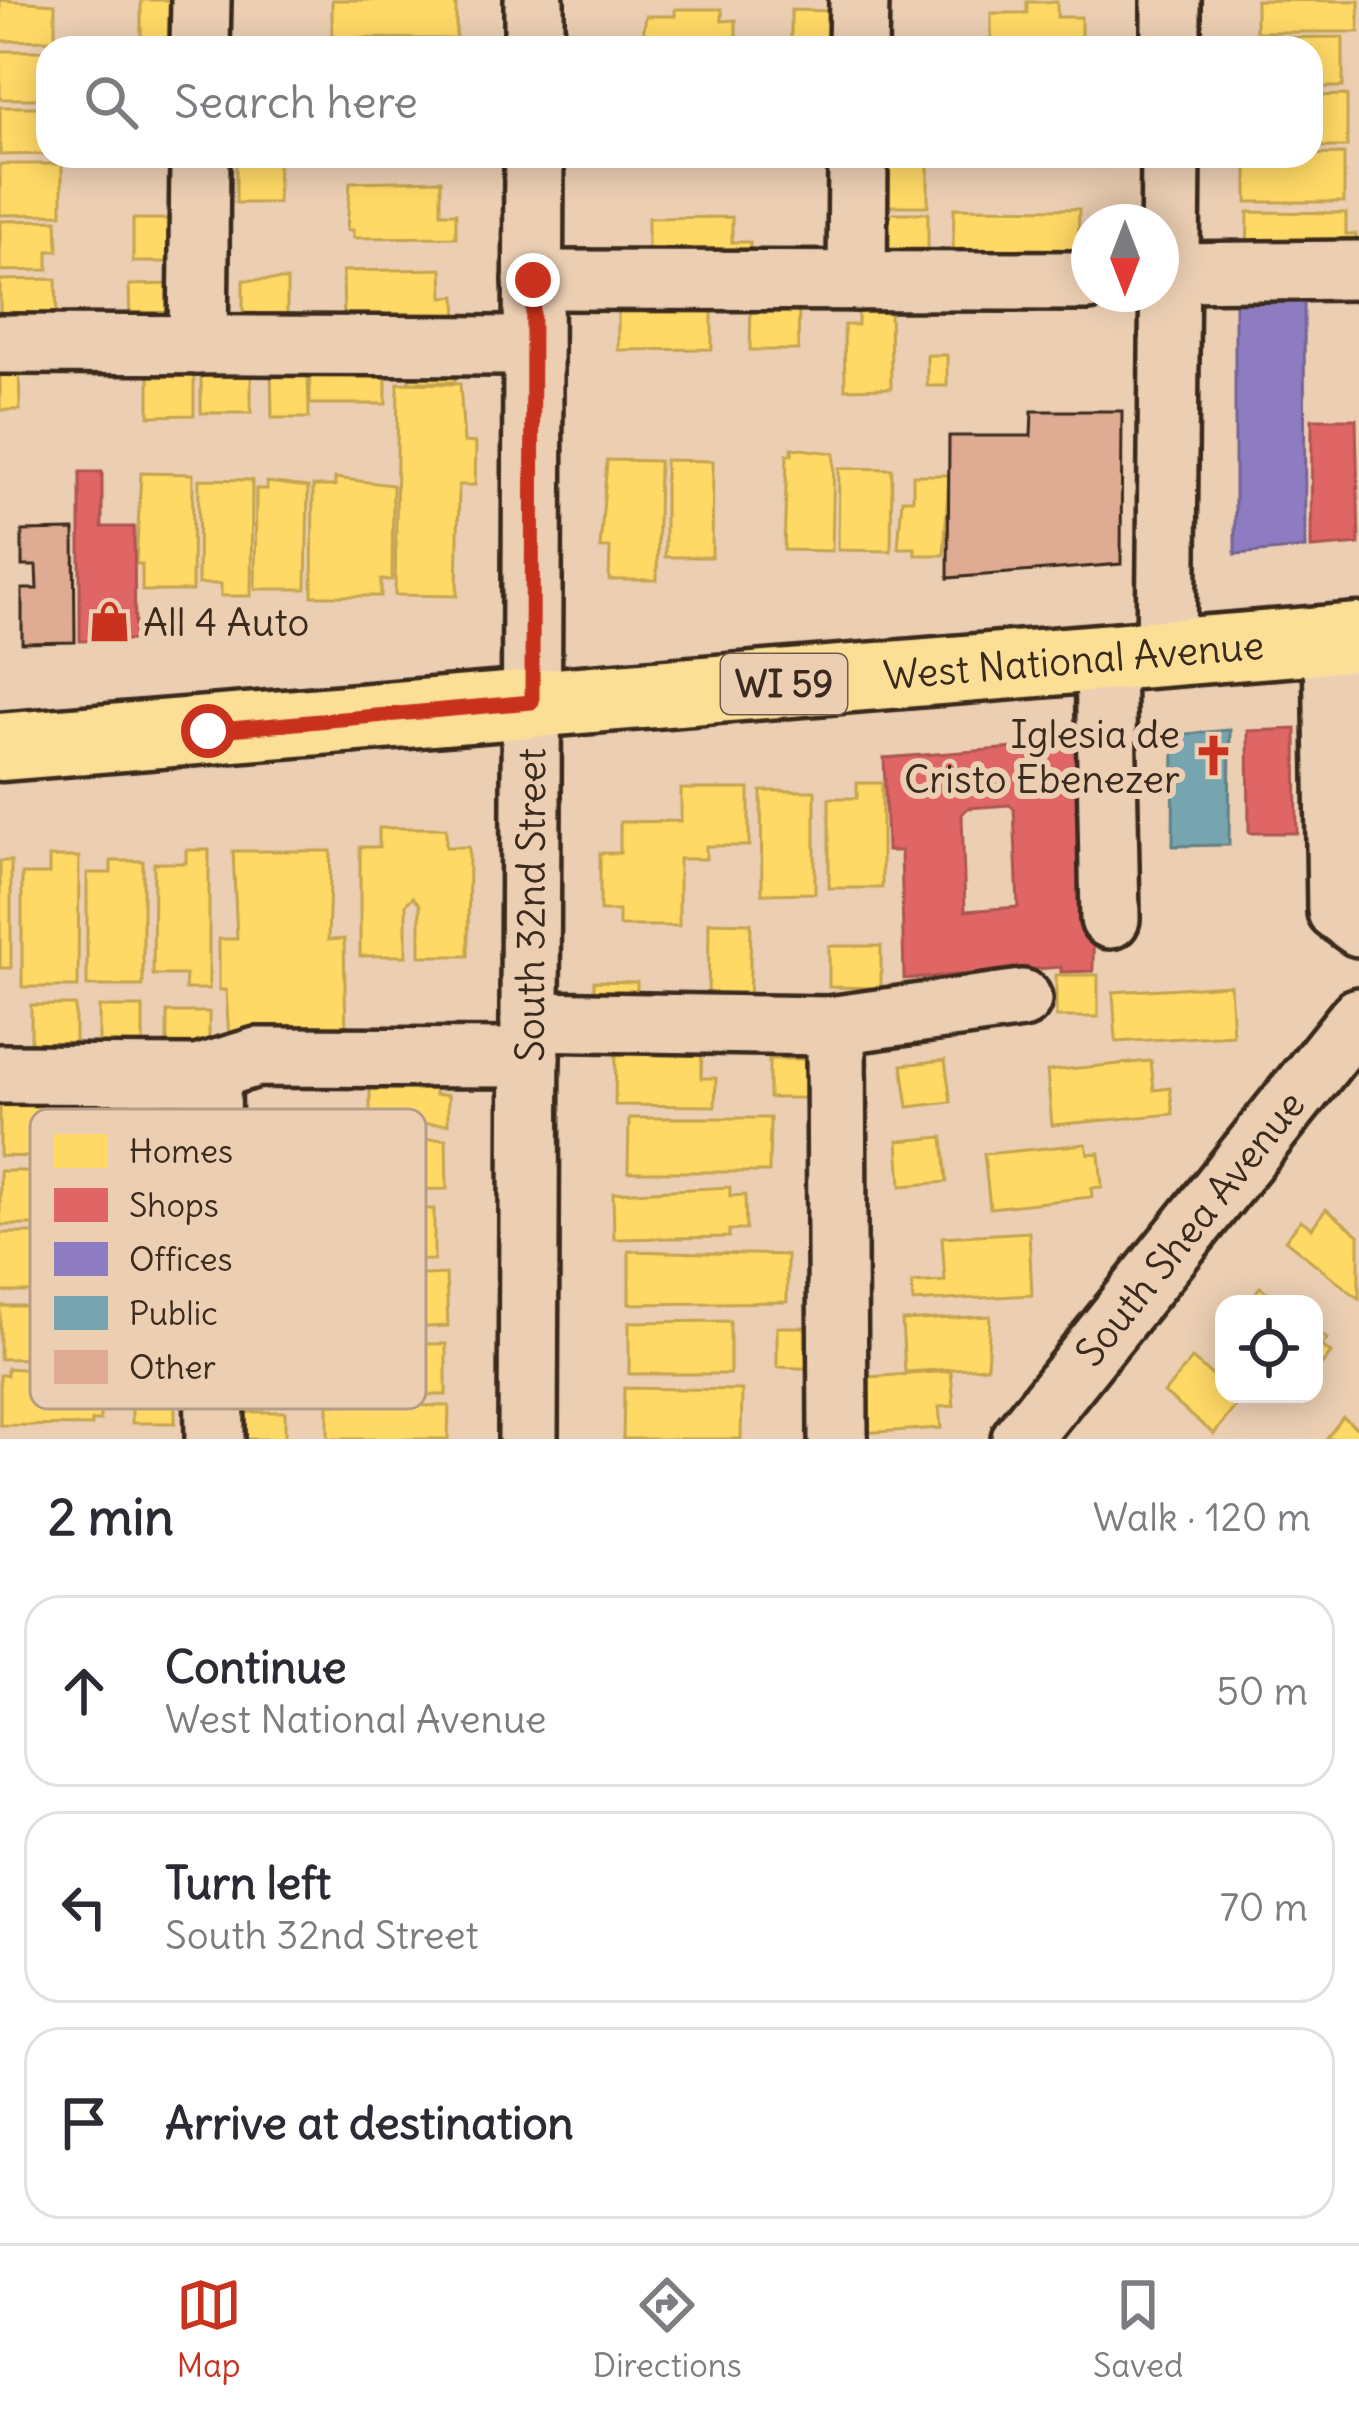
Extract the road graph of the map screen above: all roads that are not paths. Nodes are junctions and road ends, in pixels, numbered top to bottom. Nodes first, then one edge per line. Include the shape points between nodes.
1 (201, 0) edge
2 (534, 0) edge
3 (859, 0) edge
4 (1172, 0) edge
5 (200, 36) edge
6 (534, 36) edge
7 (858, 36) edge
8 (1171, 36) edge
9 (200, 168) edge
10 (534, 168) edge
11 (857, 168) edge
12 (1171, 168) edge
13 (1169, 204) edge
14 (1359, 270) edge
15 (1179, 278) edge
16 (533, 280) junction
17 (857, 280) junction
18 (1071, 281) edge
19 (1164, 312) edge
20 (0, 344) edge
21 (198, 345) junction
22 (533, 346) junction
23 (1346, 639) edge
24 (1136, 657) junction
25 (532, 702) junction
26 (0, 747) edge
27 (1110, 919) dead end
28 (1359, 927) edge
29 (1022, 999) dead end
30 (1359, 1017) edge
31 (829, 1026) junction
32 (530, 1040) junction
33 (211, 1072) junction
34 (0, 1074) edge
35 (211, 1109) edge
36 (215, 1409) edge
37 (215, 1439) edge
38 (528, 1439) edge
39 (838, 1439) edge
40 (1021, 1439) edge

1 - 5 street
2 - 6 street
3 - 7 street
4 - 8 street
9 - 21 street
10 - 16 street, South 32nd Street
11 - 17 street
12 - 13 street
14 - 15 street
16 - 17 street
16 - 22 street, South 32nd Street
17 - 18 street
19 - 24 street
20 - 21 street
21 - 22 street
22 - 25 street, South 32nd Street
23 - 24 main road, West National Avenue / WI 59
23 - 28 street via 1337,911
24 - 25 main road, West National Avenue / WI 59
24 - 27 street
25 - 26 main road, West National Avenue / WI 59
25 - 32 street, South 32nd Street
29 - 31 street
30 - 40 street, South Shea Avenue
31 - 32 street
31 - 39 street via 836,1034
32 - 33 street via 257,1057
32 - 38 street, South 32nd Street
33 - 34 street
33 - 35 street
36 - 37 street

